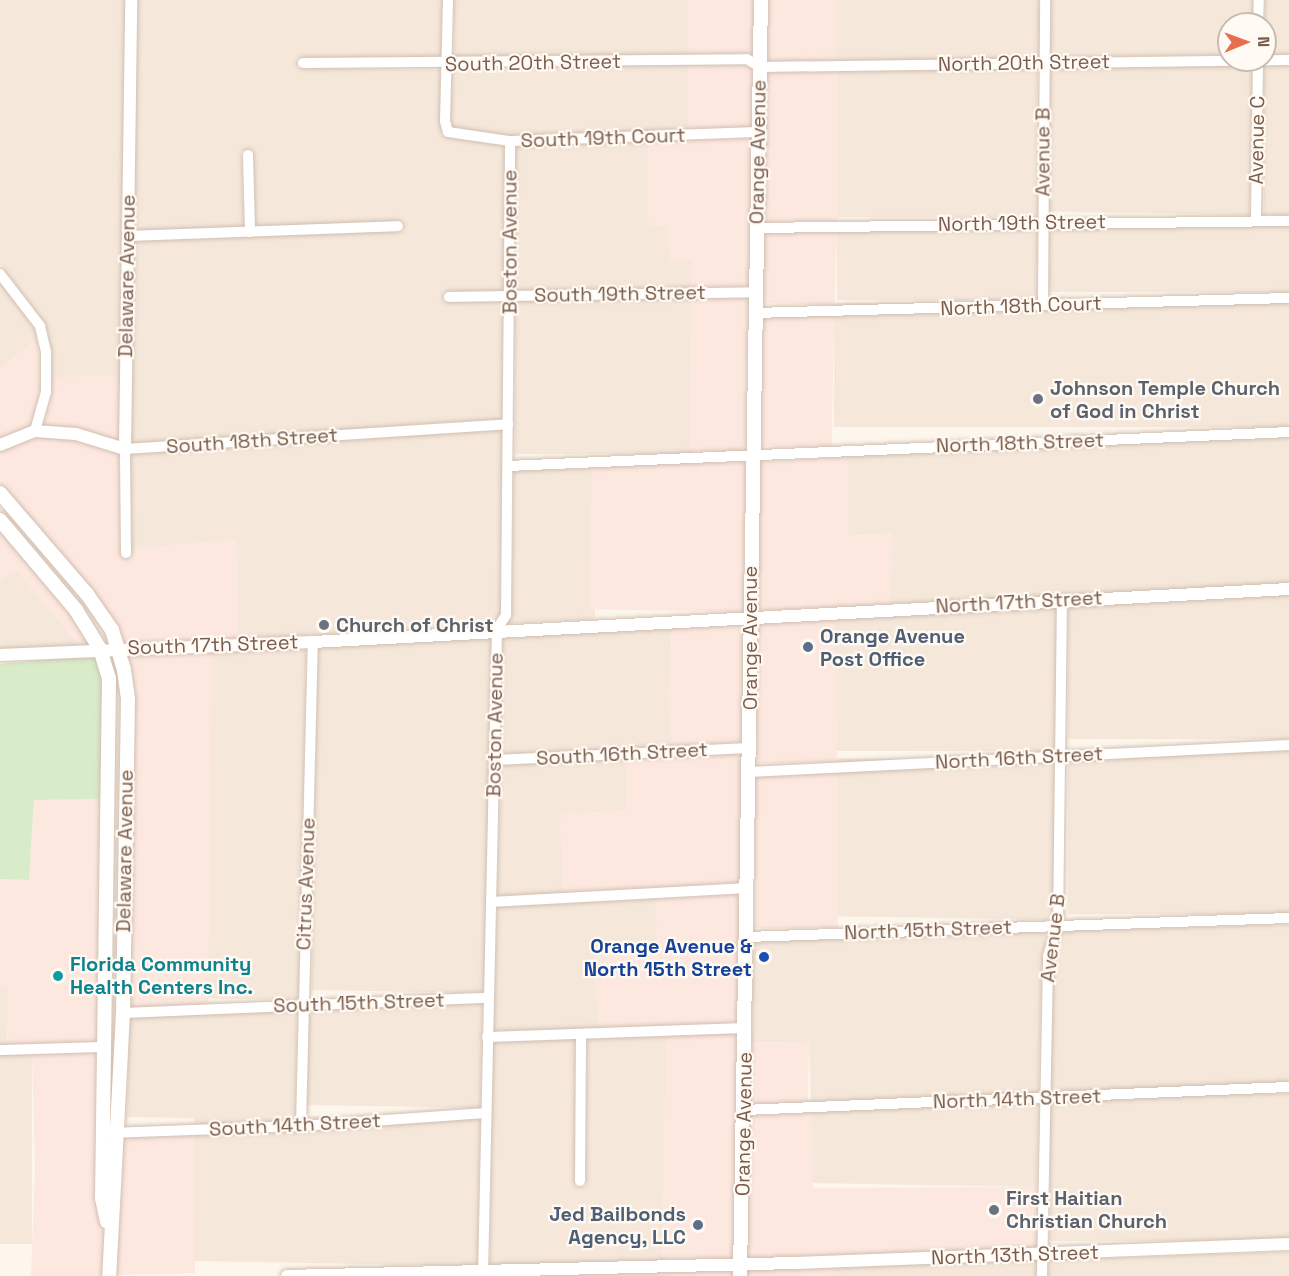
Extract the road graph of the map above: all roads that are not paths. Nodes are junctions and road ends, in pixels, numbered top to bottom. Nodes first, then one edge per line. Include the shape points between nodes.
1 (131, 0) edge
2 (448, 0) edge
3 (761, 0) edge
4 (1045, 0) edge
5 (1217, 61) edge
6 (303, 63) dead end
7 (1044, 63) junction
8 (447, 64) junction
9 (760, 67) junction
10 (1258, 72) edge
11 (758, 132) junction
12 (510, 141) junction
13 (248, 155) dead end
14 (1256, 221) junction
15 (1289, 221) edge
16 (1043, 222) junction
17 (398, 226) dead end
18 (756, 228) junction
19 (250, 232) junction
20 (127, 236) junction
21 (0, 274) edge
22 (754, 292) junction
23 (510, 296) junction
24 (449, 297) dead end
25 (1289, 298) edge
26 (1043, 305) junction
27 (754, 313) junction
28 (508, 424) junction
29 (35, 431) junction
30 (1289, 432) edge
31 (0, 445) edge
32 (125, 449) junction
33 (752, 458) junction
34 (508, 466) junction
35 (0, 493) edge
36 (0, 520) edge
37 (126, 553) dead end
38 (1289, 589) edge
39 (1062, 599) junction
40 (749, 617) junction
41 (497, 629) junction
42 (313, 642) junction
43 (119, 648) junction
44 (100, 649) junction
45 (0, 655) edge
46 (1289, 745) edge
47 (749, 748) junction
48 (1062, 756) junction
49 (495, 760) junction
50 (749, 772) junction
51 (748, 888) junction
52 (491, 902) junction
53 (1289, 918) edge
54 (1058, 925) junction
55 (747, 937) junction
56 (488, 998) junction
57 (303, 1005) junction
58 (123, 1013) junction
59 (746, 1028) junction
60 (581, 1034) junction
61 (488, 1037) junction
62 (104, 1047) junction
63 (0, 1050) edge
64 (1289, 1087) edge
65 (1044, 1098) junction
66 (744, 1110) junction
67 (486, 1113) junction
68 (301, 1126) junction
69 (119, 1132) junction
70 (103, 1133) junction
71 (580, 1181) dead end
72 (110, 1234) junction
73 (1289, 1244) edge
74 (1043, 1255) junction
75 (740, 1270) edge
76 (483, 1274) edge
77 (108, 1276) edge
78 (286, 1276) edge
79 (298, 1276) edge
80 (1042, 1276) edge

1 - 20 street, Delaware Avenue
2 - 8 street
3 - 9 main road, Orange Avenue
4 - 7 street, Avenue B
5 - 7 street, North 20th Street
6 - 8 street, South 20th Street
7 - 9 street, North 20th Street
7 - 16 street, Avenue B
8 - 9 street, South 20th Street via 747,59
8 - 12 street, South 19th Court via 448,132
9 - 11 main road, Orange Avenue
10 - 14 street, Avenue C
11 - 12 street, South 19th Court
11 - 18 main road, Orange Avenue
12 - 23 street, Boston Avenue
13 - 19 street
14 - 15 street, North 19th Street
14 - 16 street, North 19th Street
16 - 18 street, North 19th Street
16 - 26 street, Avenue B
17 - 19 street
18 - 22 main road, Orange Avenue
19 - 20 street
20 - 32 street, Delaware Avenue
21 - 29 street via 40,326 46,352 46,392
22 - 23 street, South 19th Street
22 - 27 main road, Orange Avenue
23 - 24 street, South 19th Street
23 - 28 street, Boston Avenue
25 - 26 street, North 18th Court
26 - 27 street, North 18th Court
27 - 33 main road, Orange Avenue
28 - 32 street, South 18th Street
28 - 34 street, Boston Avenue
29 - 31 street, South 18th Street
29 - 32 street, South 18th Street via 76,434
30 - 33 street, North 18th Street
32 - 37 street, Delaware Avenue
33 - 34 street
33 - 40 main road, Orange Avenue
34 - 41 street, Boston Avenue via 506,615
35 - 43 main road, Delaware Avenue via 87,594 112,630
36 - 44 main road, Delaware Avenue via 76,610
38 - 39 street, North 17th Street
39 - 40 street, North 17th Street
39 - 48 street, Avenue B
40 - 41 street, South 17th Street
40 - 47 main road, Orange Avenue
41 - 42 street, South 17th Street
41 - 49 street, Boston Avenue
42 - 43 street, South 17th Street
42 - 57 street, Citrus Avenue
43 - 44 street, South 17th Street
43 - 58 main road, Delaware Avenue via 128,699
44 - 45 street, South 17th Street
44 - 62 main road, Delaware Avenue via 111,701
46 - 48 street, North 16th Street
47 - 49 street, South 16th Street
47 - 50 main road, Orange Avenue
48 - 50 street, North 16th Street
48 - 54 street, Avenue B
49 - 52 street, Boston Avenue
50 - 51 main road, Orange Avenue
51 - 52 street
51 - 55 main road, Orange Avenue
52 - 56 street, Boston Avenue
53 - 54 street, North 15th Street
54 - 55 street, North 15th Street
54 - 65 street, Avenue B via 1048,956
55 - 59 main road, Orange Avenue
56 - 57 street, South 15th Street
56 - 61 street, Boston Avenue
57 - 58 street, South 15th Street
57 - 68 street, Citrus Avenue
58 - 69 main road, Delaware Avenue
59 - 60 street
59 - 66 main road, Orange Avenue
60 - 61 street
60 - 71 street
61 - 67 street, Boston Avenue
62 - 63 street
62 - 70 main road, Delaware Avenue
64 - 65 street, North 14th Street
65 - 66 street, North 14th Street
65 - 74 street, Avenue B
66 - 75 main road, Orange Avenue
67 - 68 street, South 14th Street
67 - 76 street, Boston Avenue
68 - 69 street, South 14th Street
69 - 70 street, South 14th Street
69 - 72 main road, Delaware Avenue
70 - 72 main road, Delaware Avenue via 102,1198
72 - 77 main road, Delaware Avenue
73 - 74 street, North 13th Street
74 - 75 street, North 13th Street
74 - 80 street, Avenue B
75 - 76 street, North 13th Street
76 - 79 street, North 13th Street
78 - 79 street, North 13th Street

